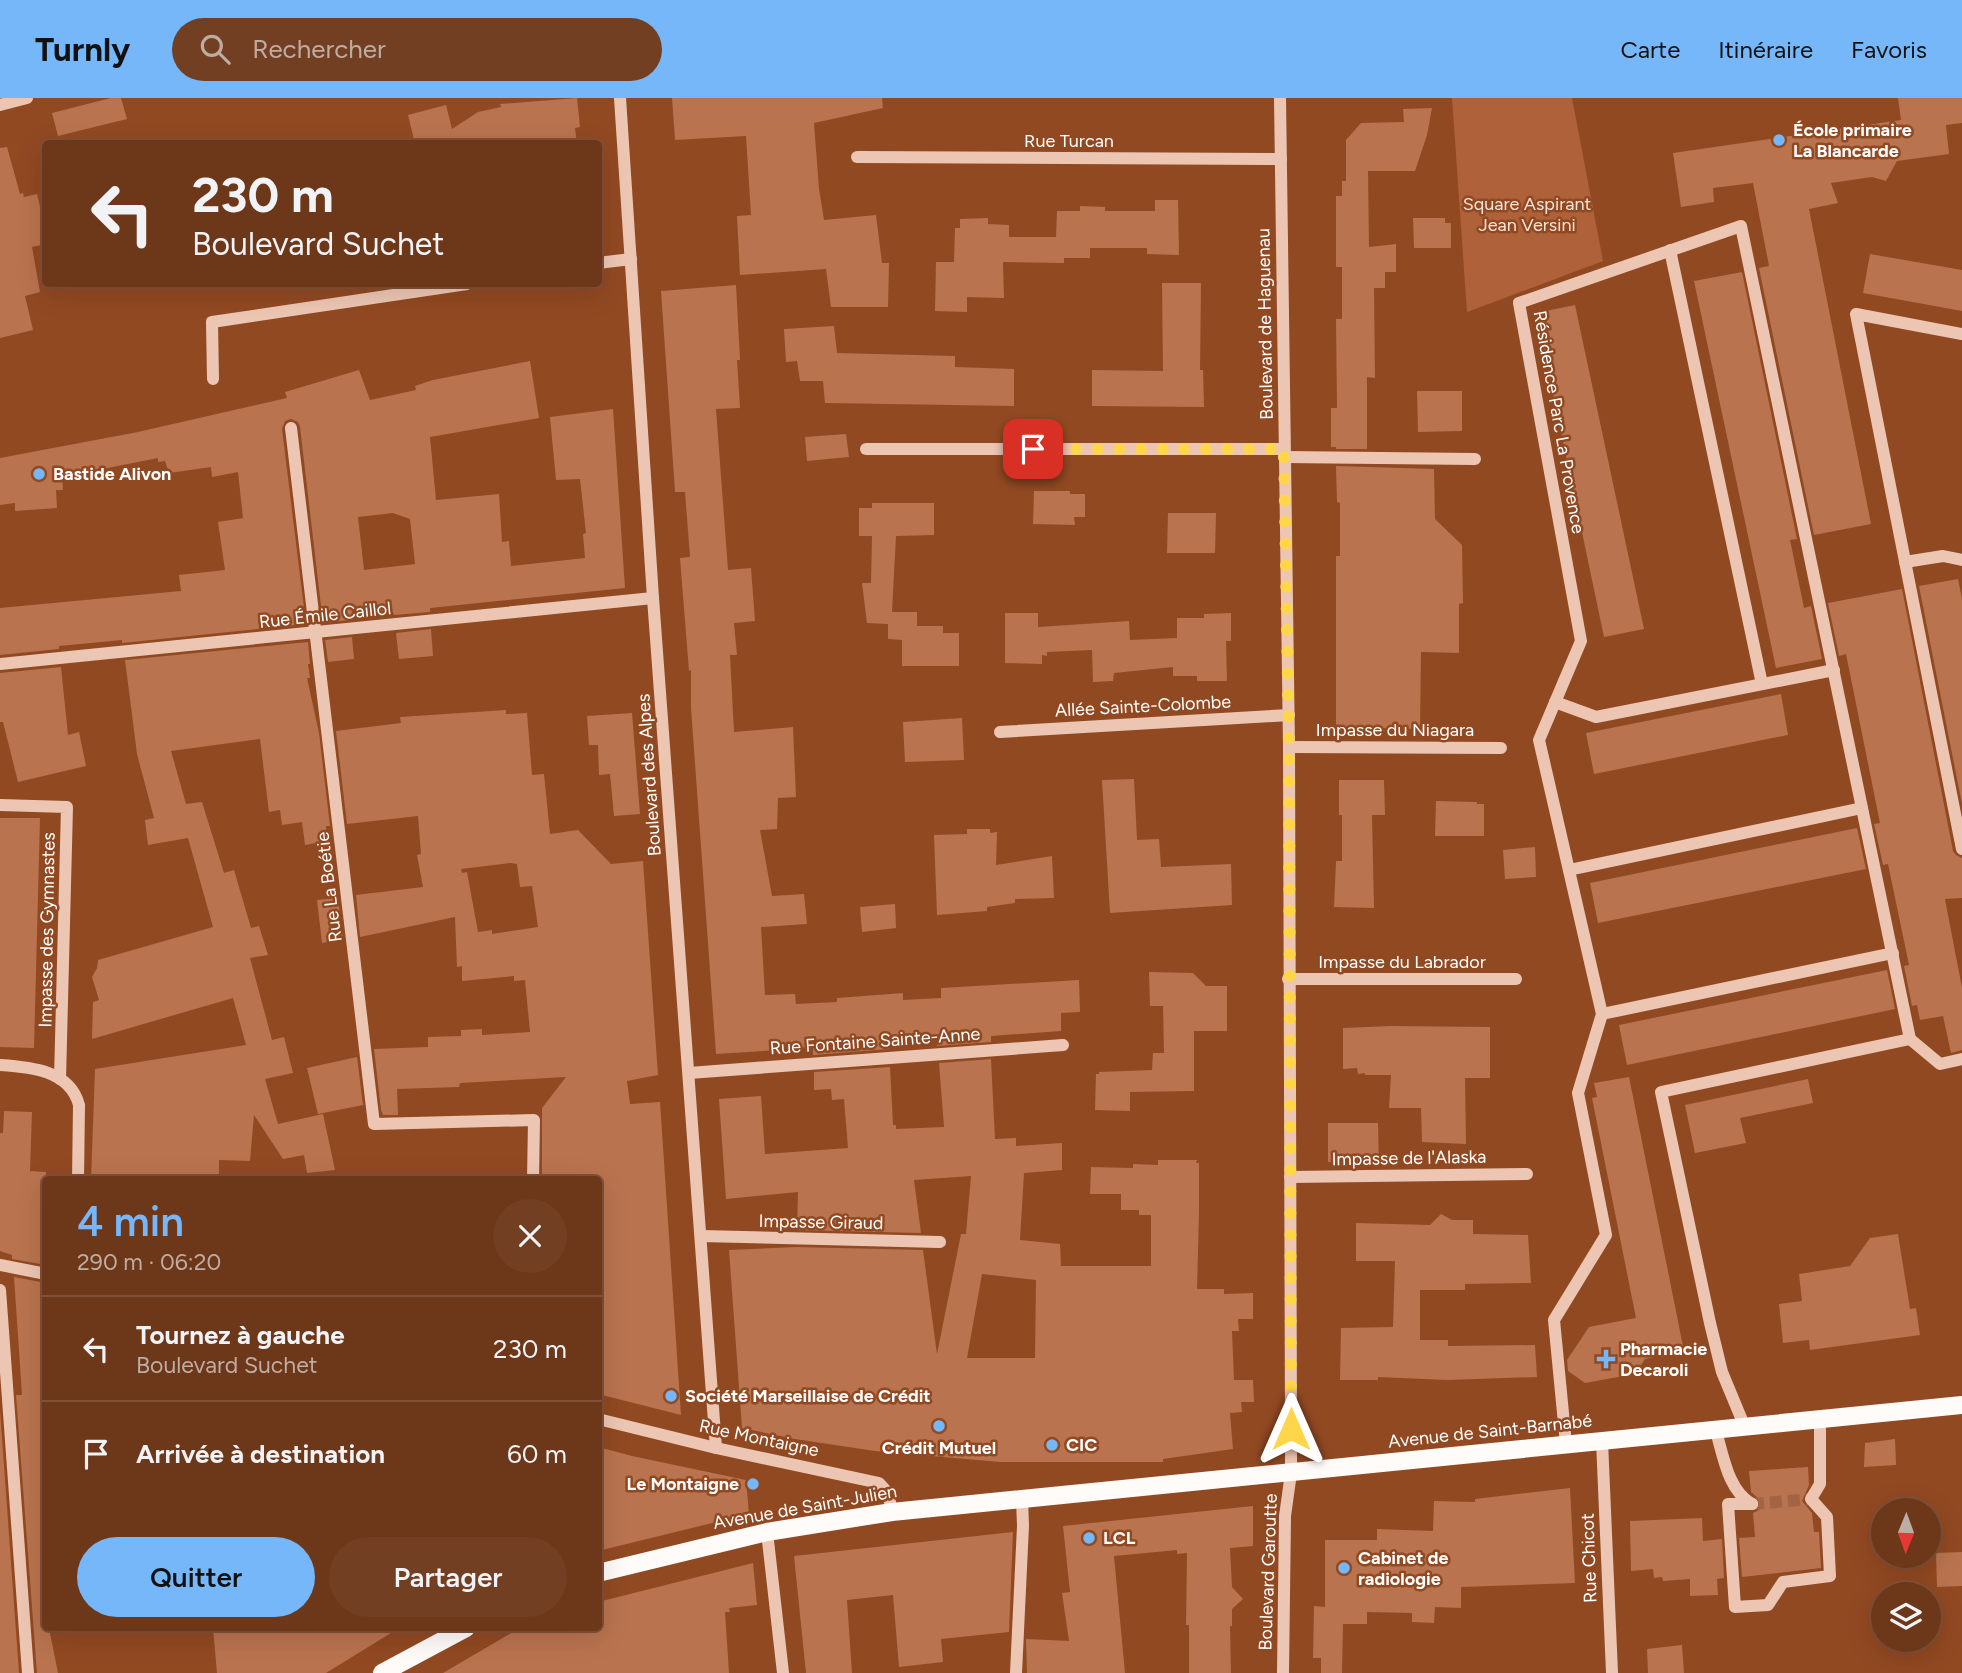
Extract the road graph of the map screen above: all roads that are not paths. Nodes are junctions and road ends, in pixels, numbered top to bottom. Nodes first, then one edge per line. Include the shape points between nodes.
1 (27, 98) edge
2 (620, 98) edge
3 (1280, 98) edge
4 (0, 105) edge
5 (857, 157) dead end
6 (1281, 159) junction
7 (1670, 250) junction
8 (631, 258) junction
9 (602, 262) edge
10 (447, 287) edge
11 (1962, 334) edge
12 (213, 379) dead end
13 (291, 428) dead end
14 (866, 449) dead end
15 (1284, 453) junction
16 (1475, 459) dead end
17 (1962, 560) edge
18 (1905, 562) junction
19 (653, 598) junction
20 (317, 634) junction
21 (0, 664) edge
22 (1834, 670) junction
23 (1762, 684) junction
24 (1555, 702) junction
25 (1289, 715) junction
26 (1000, 732) dead end
27 (1289, 747) junction
28 (1501, 748) dead end
29 (0, 805) edge
30 (1862, 808) junction
31 (1962, 849) edge
32 (1569, 870) junction
33 (1892, 953) junction
34 (1288, 979) junction
35 (1516, 979) dead end
36 (1602, 1014) junction
37 (1910, 1039) junction
38 (1063, 1045) dead end
39 (1962, 1059) edge
40 (0, 1065) edge
41 (689, 1073) junction
42 (60, 1079) junction
43 (1527, 1174) dead end
44 (78, 1176) edge
45 (533, 1176) edge
46 (1290, 1177) junction
47 (701, 1236) junction
48 (940, 1242) dead end
49 (0, 1265) edge
50 (42, 1273) edge
51 (0, 1290) edge
52 (1962, 1405) edge
53 (1820, 1418) junction
54 (602, 1420) edge
55 (1744, 1425) junction
56 (1715, 1428) junction
57 (1602, 1441) junction
58 (1566, 1444) junction
59 (716, 1448) junction
60 (1291, 1473) junction
61 (1022, 1498) junction
62 (892, 1512) junction
63 (767, 1532) junction
64 (602, 1572) edge
65 (460, 1631) edge
66 (28, 1673) edge
67 (382, 1673) edge
68 (783, 1673) edge
69 (1016, 1673) edge
70 (1283, 1673) edge
71 (1612, 1673) edge

1 - 4 street
2 - 8 street, Boulevard des Alpes
3 - 6 street, Boulevard de Haguenau
5 - 6 street, Rue Turcan
6 - 15 street, Boulevard de Haguenau
7 - 22 street, Résidence Parc La Provence via 1741,226
7 - 23 street
7 - 24 street, Résidence Parc La Provence via 1519,303 1581,641
8 - 9 street
8 - 19 street, Boulevard des Alpes
10 - 12 street via 212,322
11 - 18 street via 1856,314
13 - 20 street, Rue La Boétie
14 - 15 street
15 - 16 street
15 - 25 street, Boulevard de Haguenau
17 - 18 street via 1943,556
18 - 31 street
19 - 20 street, Rue Émile Caillol
19 - 41 street, Boulevard des Alpes
20 - 21 street, Rue Émile Caillol
20 - 45 street, Rue La Boétie via 374,1124 534,1120
22 - 23 street
22 - 30 street, Résidence Parc La Provence
23 - 24 street via 1596,717
24 - 32 street, Résidence Parc La Provence via 1539,740
25 - 26 street, Allée Sainte-Colombe
25 - 27 street, Boulevard de Haguenau
27 - 28 street, Impasse du Niagara
27 - 34 street, Boulevard de Haguenau
29 - 42 street, Impasse des Gymnastes via 67,807
30 - 32 street
30 - 33 street, Résidence Parc La Provence
32 - 36 street, Résidence Parc La Provence
33 - 36 street
33 - 37 street, Résidence Parc La Provence
34 - 35 street, Impasse du Labrador
34 - 46 street, Boulevard de Haguenau
36 - 58 street, Résidence Parc La Provence via 1578,1093 1605,1235 1554,1320
37 - 39 street via 1940,1064
37 - 55 street via 1661,1092 1722,1372
38 - 41 street, Rue Fontaine Sainte-Anne
40 - 42 street via 34,1067
41 - 47 street, Boulevard des Alpes
42 - 44 street via 79,1105
43 - 46 street, Impasse de l'Alaska
46 - 60 street, Boulevard de Haguenau
47 - 48 street, Impasse Giraud
47 - 59 street, Boulevard des Alpes
49 - 50 street
51 - 66 street
52 - 53 main road, Avenue de Saint-Barnabé
53 - 55 main road, Avenue de Saint-Barnabé
53 - 56 street via 1820,1484 1811,1499 1827,1517 1830,1576 1783,1582 1768,1605 1735,1607 1728,1504 1752,1504 1741,1498 1734,1486
54 - 59 street, Rue Montaigne
55 - 56 main road, Avenue de Saint-Barnabé
56 - 57 main road, Avenue de Saint-Barnabé
57 - 58 main road, Avenue de Saint-Barnabé
57 - 71 street, Rue Chicot
58 - 60 main road, Avenue de Saint-Barnabé
59 - 62 street, Rue Montaigne via 879,1483 888,1493
60 - 61 main road, Avenue de Saint-Barnabé
60 - 70 street, Boulevard Garoutte via 1285,1516
61 - 62 main road, Avenue de Saint-Julien
61 - 69 street
62 - 63 main road, Avenue de Saint-Julien
63 - 64 main road, Avenue de Saint-Julien
63 - 68 street
65 - 67 main road

